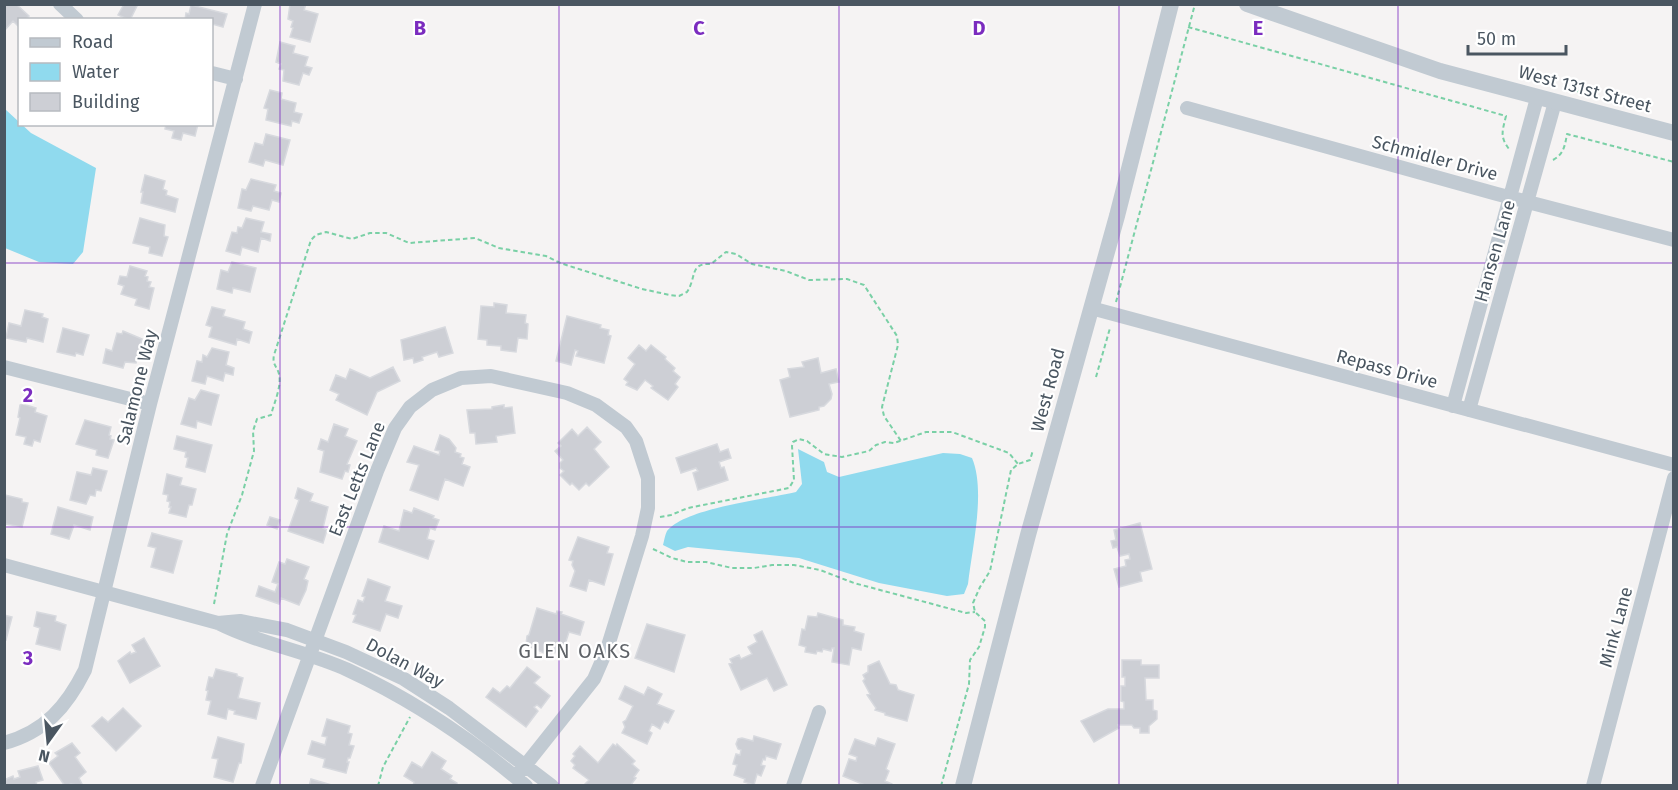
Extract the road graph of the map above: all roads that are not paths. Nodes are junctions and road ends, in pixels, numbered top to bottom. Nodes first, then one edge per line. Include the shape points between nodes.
1 (60, 4) edge
2 (255, 4) edge
3 (1171, 4) edge
4 (1247, 4) edge
5 (75, 18) edge
6 (213, 73) edge
7 (236, 79) junction
8 (1537, 98) junction
9 (1555, 102) junction
10 (1187, 108) dead end
11 (1674, 133) edge
12 (1510, 197) junction
13 (1527, 202) junction
14 (1674, 240) edge
15 (1091, 308) junction
16 (4, 367) edge
17 (150, 404) junction
18 (1453, 406) junction
19 (1469, 410) junction
20 (1674, 465) edge
21 (1674, 478) edge
22 (4, 565) edge
23 (105, 591) junction
24 (218, 623) junction
25 (315, 641) junction
26 (310, 657) junction
27 (819, 712) dead end
28 (4, 743) edge
29 (527, 764) junction
30 (521, 781) edge
31 (262, 786) edge
32 (552, 786) edge
33 (793, 786) edge
34 (963, 786) edge
35 (1593, 786) edge

1 - 5 street
2 - 7 street, Salamone Way
3 - 15 street, West Road
4 - 8 street, West 131st Street via 1440,71
6 - 7 street
7 - 17 street, Salamone Way
8 - 9 street, West 131st Street
8 - 12 street, Hansen Lane
9 - 11 street, West 131st Street
9 - 13 street, Hansen Lane
10 - 12 street, Schmidler Drive
12 - 13 street, Schmidler Drive
12 - 18 street, Hansen Lane
13 - 14 street, Schmidler Drive
13 - 19 street, Hansen Lane
15 - 18 street, Repass Drive
15 - 34 street, West Road
16 - 17 street
17 - 23 street, Salamone Way
18 - 19 street, Repass Drive
19 - 20 street, Repass Drive
21 - 35 street, Mink Lane
22 - 23 street, Dolan Way
23 - 24 street, Dolan Way
23 - 28 street, Salamone Way via 85,670 73,694 53,718
24 - 25 street, Dolan Way via 240,621 287,630
24 - 26 street, Dolan Way
25 - 26 street, East Letts Lane
25 - 29 street, Dolan Way via 404,679
25 - 29 street, East Letts Lane via 394,428 410,408 432,390 461,378 491,376 567,393 596,405 626,427 636,441 648,478 648,508 607,649 594,679
26 - 30 street, Dolan Way via 347,669 395,694 444,723
26 - 31 street, East Letts Lane
27 - 33 street
29 - 30 street, East Letts Lane
29 - 32 street, Dolan Way

